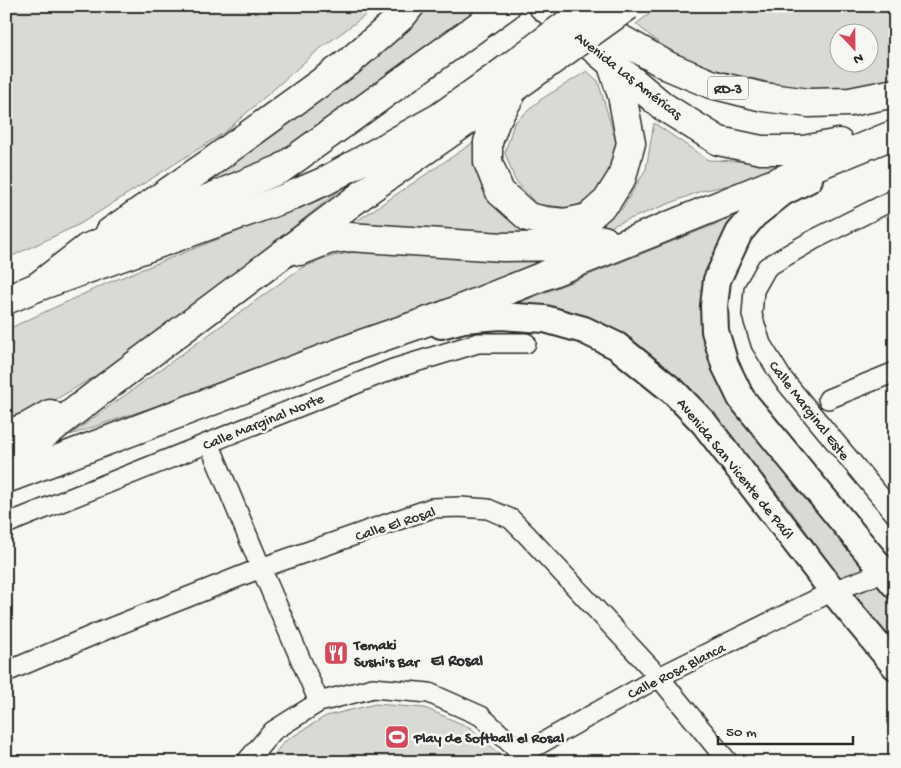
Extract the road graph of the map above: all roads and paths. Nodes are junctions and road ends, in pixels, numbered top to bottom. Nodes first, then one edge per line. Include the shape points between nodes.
1 (410, 6) edge
2 (506, 6) edge
3 (543, 6) edge
4 (583, 6) edge
5 (591, 6) edge
6 (628, 6) edge
7 (610, 62) junction
8 (506, 82) junction
9 (895, 93) edge
10 (895, 134) edge
11 (895, 199) edge
12 (656, 231) junction
13 (87, 248) junction
14 (37, 287) junction
15 (236, 289) junction
16 (6, 300) edge
17 (526, 343) dead end
18 (362, 344) junction
19 (128, 370) junction
20 (895, 372) edge
21 (828, 399) dead end
22 (6, 435) edge
23 (209, 443) junction
24 (6, 460) edge
25 (6, 479) edge
26 (895, 514) edge
27 (6, 524) edge
28 (261, 568) junction
29 (891, 575) edge
30 (833, 591) junction
31 (895, 666) edge
32 (6, 672) edge
33 (659, 677) junction
34 (319, 702) junction
35 (524, 758) edge
36 (246, 762) edge
37 (728, 762) edge

1 - 13 main road via 349,62
2 - 13 main road via 281,170
3 - 7 main road, Avenida Las Américas
4 - 9 main road, RD-3 via 619,38 668,66 712,84 763,97 809,103 850,102
5 - 8 main road, bridge
6 - 8 main road, bridge
7 - 8 main road via 622,95 631,143 622,176 607,201 588,218 565,223 528,217 500,192 488,162 488,142
7 - 10 main road, Avenida Las Américas via 664,107 719,141 761,150 804,150
8 - 14 main road via 325,181
8 - 15 main road
10 - 12 main road
10 - 29 street via 783,192 754,215 738,233 717,280 714,306 715,331 725,365 741,398
11 - 26 street, Calle Marginal Este via 767,267 754,290 752,316 761,344 782,378
12 - 15 main road via 570,246 503,247 349,237 328,240 298,252
12 - 18 main road via 443,316
13 - 14 main road
14 - 16 main road
15 - 19 main road
17 - 23 street, Calle Marginal Norte via 478,343 393,369
18 - 25 main road
18 - 30 street, Avenida San Vicente de Paúl via 464,319 500,316 545,319 584,330 617,346 674,392 704,423
19 - 22 main road via 29,426
19 - 24 main road via 39,439
20 - 21 street
23 - 27 street, Calle Marginal Norte
23 - 28 street
28 - 32 street, Calle El Rosal
28 - 33 street, Calle El Rosal via 432,508 488,509 511,519
28 - 34 street
29 - 30 street, Calle Rosa Blanca
30 - 31 street, Avenida San Vicente de Paúl
30 - 33 street, Calle Rosa Blanca
33 - 35 street, Calle Rosa Blanca
33 - 37 street, Calle El Rosal
34 - 35 street via 373,688 429,693 481,716
34 - 36 street via 272,731

